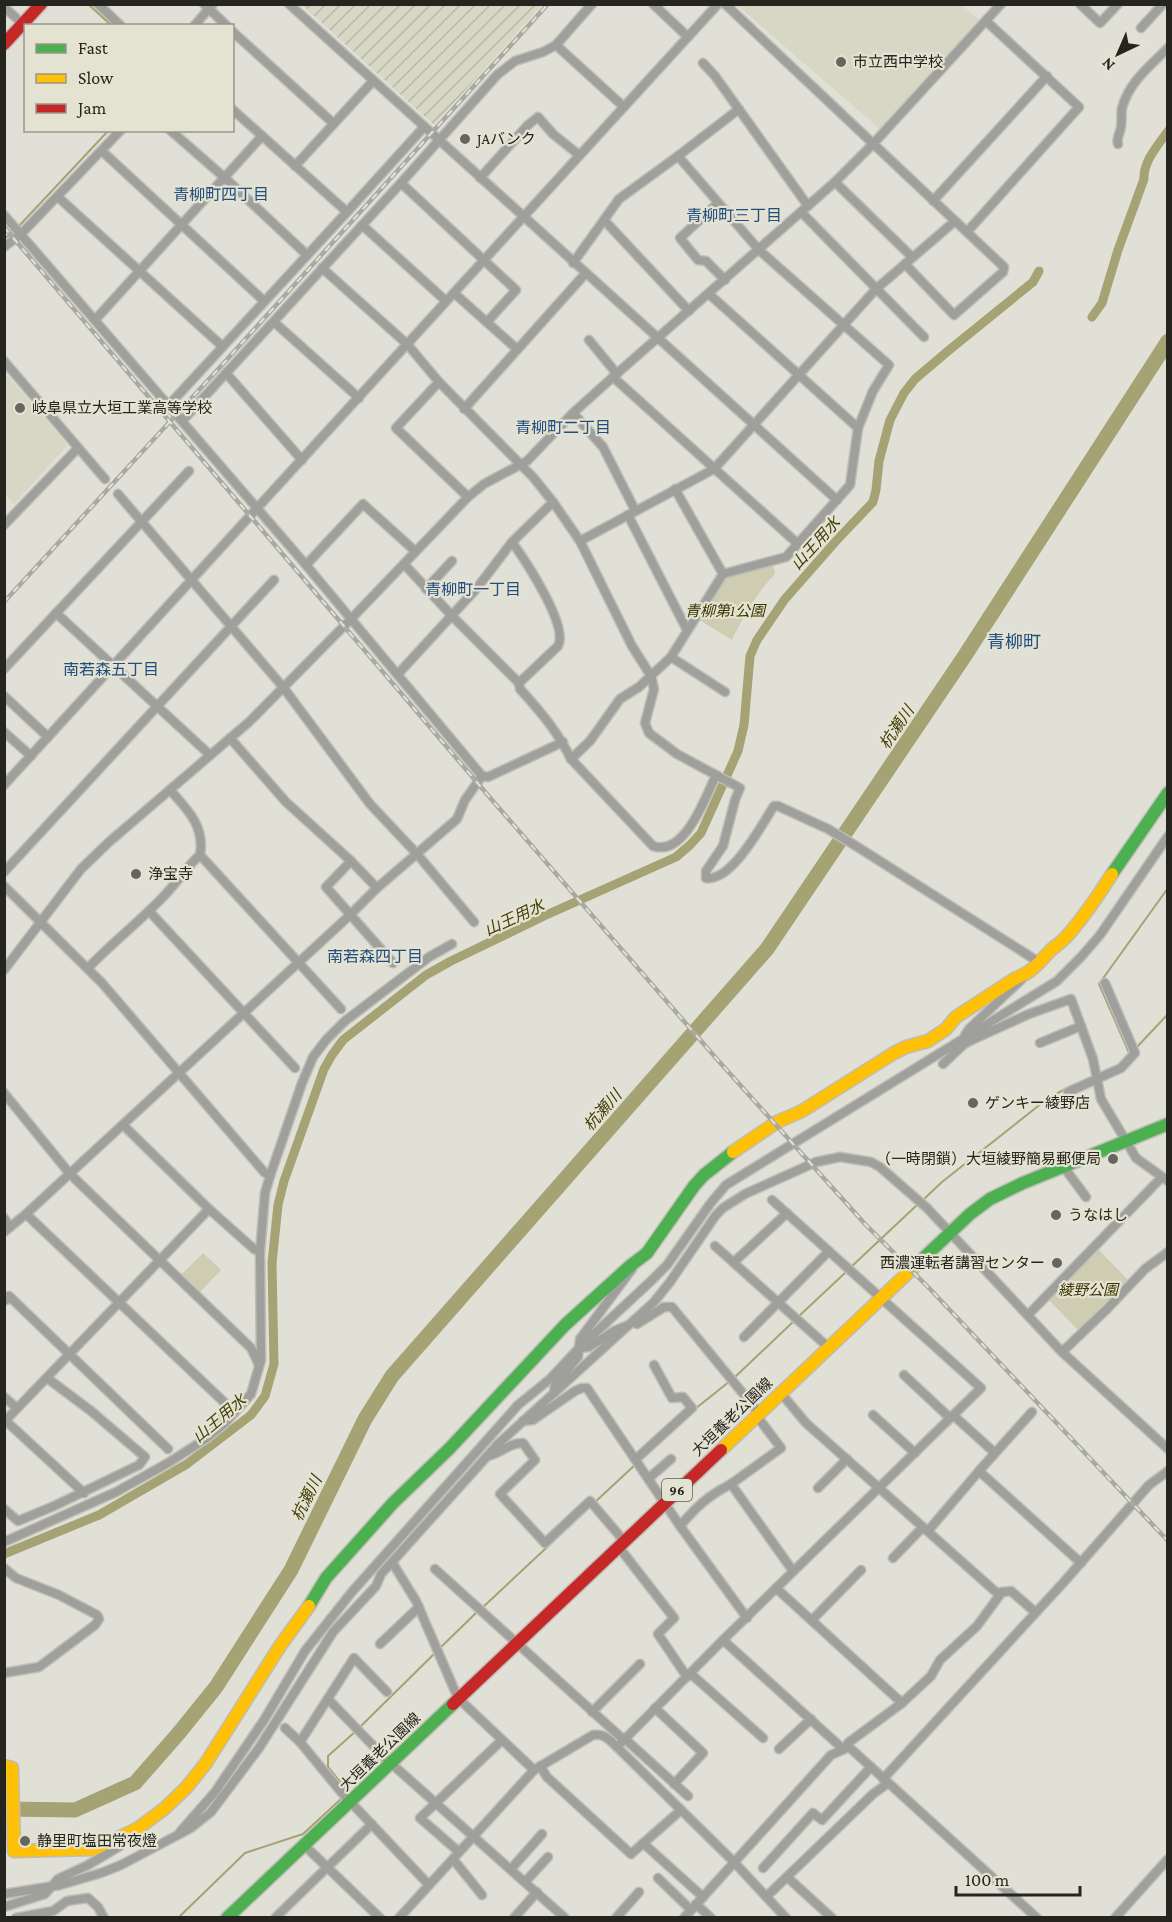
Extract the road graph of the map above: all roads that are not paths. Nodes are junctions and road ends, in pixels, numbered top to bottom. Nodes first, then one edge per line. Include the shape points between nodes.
1 (41, 4) edge
2 (98, 4) edge
3 (289, 4) edge
4 (592, 4) edge
5 (653, 4) edge
6 (718, 4) edge
7 (725, 4) edge
8 (1001, 4) edge
9 (1080, 4) edge
10 (1118, 4) edge
11 (1163, 4) edge
12 (209, 6) edge
13 (4, 7) edge
14 (986, 21) junction
15 (25, 24) edge
16 (118, 24) edge
17 (196, 24) edge
18 (225, 24) edge
19 (24, 25) edge
20 (1141, 28) dead end
21 (234, 33) edge
22 (688, 37) junction
23 (4, 44) edge
24 (556, 45) junction
25 (1167, 48) edge
26 (703, 63) dead end
27 (1047, 76) junction
28 (373, 81) junction
29 (624, 106) junction
30 (739, 109) junction
31 (234, 111) edge
32 (333, 123) junction
33 (424, 127) junction
34 (120, 132) edge
35 (172, 132) edge
36 (262, 136) junction
37 (439, 140) junction
38 (873, 144) junction
39 (1118, 144) dead end
40 (103, 152) junction
41 (579, 155) junction
42 (678, 156) junction
43 (295, 166) junction
44 (225, 178) junction
45 (480, 178) junction
46 (835, 182) junction
47 (401, 183) junction
48 (58, 197) junction
49 (933, 201) junction
50 (718, 203) junction
51 (805, 209) junction
52 (347, 212) junction
53 (4, 215) edge
54 (523, 217) junction
55 (603, 220) junction
56 (955, 221) junction
57 (183, 224) junction
58 (362, 225) junction
59 (967, 232) junction
60 (21, 234) junction
61 (4, 247) edge
62 (759, 250) junction
63 (307, 255) junction
64 (484, 260) junction
65 (908, 260) junction
66 (573, 263) junction
67 (322, 268) junction
68 (139, 271) junction
69 (585, 274) junction
70 (725, 280) junction
71 (876, 289) junction
72 (454, 294) junction
73 (709, 294) junction
74 (264, 301) junction
75 (446, 301) junction
76 (689, 311) junction
77 (95, 320) junction
78 (274, 322) junction
79 (487, 322) junction
80 (843, 325) junction
81 (924, 337) dead end
82 (657, 339) junction
83 (589, 340) dead end
84 (407, 344) junction
85 (222, 346) junction
86 (517, 349) junction
87 (4, 361) edge
88 (226, 373) junction
89 (798, 375) junction
90 (615, 376) junction
91 (439, 382) junction
92 (359, 398) junction
93 (169, 405) junction
94 (464, 409) junction
95 (573, 413) junction
96 (182, 421) junction
97 (754, 424) junction
98 (858, 428) junction
99 (78, 448) junction
100 (302, 460) junction
101 (521, 465) junction
102 (714, 469) junction
103 (189, 471) dead end
104 (105, 479) dead end
105 (675, 489) junction
106 (118, 494) dead end
107 (468, 497) junction
108 (837, 500) junction
109 (553, 502) junction
110 (257, 510) junction
111 (632, 512) junction
112 (141, 521) junction
113 (4, 525) edge
114 (580, 541) junction
115 (512, 542) junction
116 (798, 544) junction
117 (415, 551) junction
118 (452, 561) dead end
119 (404, 564) junction
120 (306, 565) junction
121 (723, 574) junction
122 (191, 580) junction
123 (274, 580) dead end
124 (426, 589) junction
125 (56, 613) junction
126 (452, 616) junction
127 (351, 619) junction
128 (232, 624) junction
129 (687, 630) junction
130 (671, 657) junction
131 (113, 666) junction
132 (4, 669) edge
133 (398, 674) junction
134 (651, 676) junction
135 (519, 683) junction
136 (284, 687) junction
137 (724, 692) dead end
138 (4, 696) edge
139 (157, 706) junction
140 (4, 732) edge
141 (48, 737) junction
142 (230, 738) junction
143 (563, 742) junction
144 (210, 755) junction
145 (31, 756) junction
146 (571, 759) junction
147 (482, 776) junction
148 (717, 776) junction
149 (4, 785) edge
150 (170, 790) junction
151 (1167, 793) edge
152 (1167, 836) edge
153 (417, 854) junction
154 (200, 855) junction
155 (351, 861) junction
156 (4, 872) edge
157 (4, 886) edge
158 (376, 888) junction
159 (149, 911) junction
160 (350, 915) junction
161 (42, 921) junction
162 (474, 922) dead end
163 (452, 944) dead end
164 (1041, 962) junction
165 (298, 963) junction
166 (393, 963) dead end
167 (88, 968) junction
168 (4, 970) edge
169 (1026, 975) junction
170 (1105, 983) dead end
171 (341, 1009) dead end
172 (243, 1013) junction
173 (1081, 1026) junction
174 (964, 1041) junction
175 (1040, 1043) dead end
176 (943, 1064) dead end
177 (295, 1068) dead end
178 (179, 1073) junction
179 (1098, 1079) junction
180 (1068, 1092) dead end
181 (4, 1093) edge
182 (1167, 1124) edge
183 (123, 1125) junction
184 (1125, 1141) junction
185 (1063, 1166) junction
186 (70, 1174) junction
187 (270, 1176) junction
188 (1165, 1179) edge
189 (1086, 1197) dead end
190 (772, 1200) dead end
191 (209, 1209) junction
192 (787, 1213) junction
193 (26, 1214) junction
194 (4, 1218) edge
195 (7, 1229) edge
196 (949, 1232) junction
197 (715, 1245) dead end
198 (829, 1251) junction
199 (260, 1252) junction
200 (1167, 1252) edge
201 (641, 1258) junction
202 (160, 1259) junction
203 (734, 1262) junction
204 (881, 1297) junction
205 (4, 1298) edge
206 (778, 1302) junction
207 (118, 1303) junction
208 (1028, 1315) junction
209 (631, 1324) junction
210 (744, 1337) dead end
211 (828, 1347) junction
212 (579, 1348) junction
213 (1062, 1352) junction
214 (70, 1353) junction
215 (654, 1365) dead end
216 (260, 1368) junction
217 (904, 1375) dead end
218 (47, 1378) junction
219 (780, 1392) junction
220 (554, 1394) junction
221 (4, 1397) edge
222 (17, 1408) junction
223 (1032, 1412) dead end
224 (758, 1414) junction
225 (873, 1415) dead end
226 (952, 1416) junction
227 (5, 1421) edge
228 (523, 1421) junction
229 (207, 1438) junction
230 (168, 1449) dead end
231 (1167, 1449) edge
232 (915, 1453) junction
233 (995, 1453) junction
234 (487, 1456) junction
235 (636, 1459) junction
236 (671, 1459) dead end
237 (847, 1459) junction
238 (979, 1471) junction
239 (1167, 1471) edge
240 (649, 1478) junction
241 (731, 1484) junction
242 (880, 1487) junction
243 (818, 1488) dead end
244 (84, 1493) junction
245 (665, 1502) junction
246 (4, 1509) edge
247 (680, 1526) junction
248 (926, 1529) junction
249 (4, 1542) edge
250 (621, 1544) junction
251 (893, 1558) dead end
252 (392, 1562) junction
253 (1081, 1563) junction
254 (4, 1568) edge
255 (435, 1569) dead end
256 (861, 1570) dead end
257 (794, 1571) junction
258 (776, 1588) junction
259 (1002, 1592) junction
260 (419, 1607) junction
261 (1035, 1612) junction
262 (747, 1618) junction
263 (812, 1620) junction
264 (723, 1640) junction
265 (380, 1644) dead end
266 (516, 1644) junction
267 (640, 1664) dead end
268 (4, 1673) edge
269 (688, 1675) junction
270 (387, 1692) dead end
271 (458, 1698) junction
272 (328, 1699) junction
273 (902, 1703) junction
274 (655, 1708) junction
275 (592, 1712) junction
276 (811, 1719) junction
277 (285, 1728) dead end
278 (763, 1738) dead end
279 (502, 1740) junction
280 (300, 1742) junction
281 (622, 1742) junction
282 (845, 1748) junction
283 (779, 1749) dead end
284 (391, 1762) junction
285 (4, 1766) edge
286 (871, 1767) junction
287 (537, 1768) junction
288 (886, 1781) junction
289 (674, 1784) junction
290 (688, 1796) dead end
291 (350, 1801) junction
292 (436, 1802) junction
293 (681, 1810) junction
294 (372, 1824) junction
295 (179, 1834) junction
296 (542, 1834) dead end
297 (474, 1836) junction
298 (121, 1837) junction
299 (643, 1843) junction
300 (304, 1845) junction
301 (456, 1856) junction
302 (548, 1857) dead end
303 (1167, 1859) edge
304 (734, 1862) junction
305 (328, 1868) junction
306 (764, 1868) dead end
307 (510, 1869) junction
308 (787, 1877) junction
309 (658, 1878) dead end
310 (525, 1882) junction
311 (429, 1885) junction
312 (53, 1886) junction
313 (639, 1892) dead end
314 (537, 1893) junction
315 (4, 1894) edge
316 (482, 1895) dead end
317 (766, 1896) junction
318 (697, 1903) junction
319 (4, 1907) edge
320 (16, 1917) edge
321 (104, 1917) edge
322 (227, 1917) edge
323 (276, 1917) edge
324 (380, 1917) edge
325 (399, 1917) edge
326 (514, 1917) edge
327 (565, 1917) edge
328 (616, 1917) edge
329 (684, 1917) edge
330 (711, 1917) edge
331 (786, 1917) edge
332 (832, 1917) edge
333 (1037, 1917) edge
334 (1115, 1917) edge

1 - 15 street
2 - 16 street
3 - 28 street
4 - 24 street
5 - 22 street
6 - 22 street
7 - 38 street
8 - 14 street
9 - 10 street via 1100,23
11 - 20 street
12 - 17 street
12 - 18 street
13 - 19 street
14 - 27 street
14 - 38 street
19 - 23 street
21 - 32 street
22 - 29 street
24 - 29 street
24 - 37 street via 515,61 497,75
25 - 39 street via 1136,79 1129,92 1116,138
26 - 30 street
27 - 49 street
27 - 59 street via 1079,107
28 - 32 street
28 - 33 street
29 - 41 street
30 - 42 street
30 - 51 street
31 - 36 street
32 - 43 street
33 - 37 street
33 - 52 street
34 - 40 street
35 - 44 street
36 - 43 street
36 - 44 street
37 - 45 street
37 - 47 street
38 - 46 street
38 - 49 street
40 - 48 street
40 - 57 street
41 - 45 street via 538,117
41 - 54 street
42 - 50 street
42 - 55 street via 619,199
43 - 52 street
44 - 57 street
44 - 63 street
45 - 54 street
46 - 51 street
46 - 65 street
47 - 58 street
47 - 64 street
48 - 60 street
48 - 68 street
49 - 56 street
50 - 62 street
50 - 70 street via 680,238 698,260 706,261
51 - 62 street
51 - 71 street
52 - 63 street
53 - 60 street
54 - 64 street
54 - 66 street
55 - 66 street
55 - 76 street
56 - 59 street
56 - 65 street
57 - 68 street
57 - 74 street
58 - 67 street
58 - 75 street
59 - 65 street via 1005,267 954,315
60 - 61 street
60 - 77 street
62 - 70 street
62 - 80 street
63 - 74 street
64 - 72 street
64 - 79 street via 516,290
65 - 71 street
66 - 69 street
67 - 78 street
67 - 84 street
68 - 77 street
68 - 85 street
69 - 82 street
69 - 86 street
70 - 73 street
71 - 80 street
71 - 81 street
72 - 75 street
72 - 79 street
73 - 76 street
73 - 89 street
74 - 85 street
75 - 84 street
76 - 82 street
77 - 93 street
78 - 88 street
78 - 92 street
79 - 86 street
80 - 89 street
80 - 98 street via 889,365
82 - 90 street
82 - 97 street
83 - 90 street
84 - 91 street
84 - 92 street
85 - 93 street
86 - 94 street
87 - 99 street
88 - 96 street
88 - 100 street
89 - 97 street
89 - 98 street
90 - 95 street
90 - 102 street
91 - 94 street
91 - 107 street via 396,428
92 - 100 street
93 - 96 street
94 - 101 street
95 - 101 street
95 - 111 street via 603,447
96 - 110 street
97 - 102 street
97 - 108 street
98 - 108 street via 850,484
99 - 104 street
99 - 113 street
100 - 110 street
101 - 107 street
101 - 109 street
102 - 105 street
102 - 116 street
103 - 112 street
105 - 111 street
105 - 121 street
106 - 112 street
107 - 117 street
108 - 116 street
109 - 114 street
109 - 115 street
110 - 120 street
110 - 122 street
111 - 114 street
111 - 129 street
112 - 122 street
112 - 125 street
114 - 134 street
115 - 126 street
115 - 135 street via 548,600 560,634 558,646
116 - 121 street via 778,560
117 - 119 street
117 - 120 street via 363,504
118 - 124 street
119 - 124 street
119 - 127 street
120 - 127 street
121 - 129 street
122 - 128 street
122 - 131 street
123 - 128 street
124 - 126 street
125 - 131 street
125 - 132 street
126 - 133 street
126 - 135 street
127 - 133 street
127 - 136 street
128 - 136 street
128 - 139 street
129 - 130 street
130 - 134 street
130 - 137 street
131 - 139 street
131 - 141 street
133 - 147 street
134 - 146 street via 620,699 590,741
134 - 148 street via 654,689 645,723 649,733
135 - 143 street via 520,690
136 - 142 street
136 - 153 street via 359,791
138 - 141 street
139 - 144 street
139 - 156 street
140 - 145 street
141 - 145 street
142 - 144 street
142 - 155 street via 286,802
143 - 146 street
143 - 147 street via 488,777
144 - 150 street
145 - 149 street
146 - 148 street via 653,846 660,848 673,844 687,831
147 - 153 street via 457,819
148 - 164 street via 740,788 723,846 706,871 706,878 712,879 734,863 774,806 831,831
150 - 154 street via 193,815 202,842
150 - 161 street via 81,869
151 - 164 street via 1083,917
152 - 174 street via 1081,957 1057,981
153 - 158 street
153 - 162 street
154 - 159 street
154 - 165 street
155 - 158 street
155 - 160 street via 326,887
157 - 161 street
158 - 160 street
159 - 167 street
159 - 172 street
160 - 165 street
160 - 166 street
161 - 167 street
161 - 168 street
163 - 187 street via 429,957 326,1040 313,1057
164 - 169 street
165 - 171 street
165 - 172 street
167 - 178 street
169 - 174 street via 969,1029
169 - 201 street via 956,1017 928,1041 894,1053 802,1111 777,1122 723,1160 694,1186 656,1243
170 - 179 street via 1135,1053 1121,1068
172 - 177 street
172 - 178 street
173 - 174 street via 1071,999
173 - 175 street
173 - 179 street
174 - 176 street
174 - 212 street via 726,1185 667,1265
178 - 183 street
178 - 187 street
179 - 180 street
179 - 184 street via 1101,1099
181 - 186 street
182 - 184 street, 大垣養老公園線 / 96
183 - 186 street
183 - 191 street
184 - 185 street, 大垣養老公園線 / 96
184 - 188 street via 1136,1158
185 - 189 street
185 - 196 street, 大垣養老公園線 / 96 via 990,1199
186 - 193 street
186 - 202 street
187 - 199 street
188 - 208 street
190 - 192 street
191 - 199 street
191 - 202 street
192 - 198 street
192 - 203 street
193 - 195 street
193 - 207 street
194 - 195 street
196 - 204 street, 大垣養老公園線 / 96
196 - 208 street
196 - 209 street via 927,1208 871,1162 840,1157 816,1162 723,1208 661,1294
197 - 203 street
198 - 204 street
198 - 206 street
199 - 216 street
200 - 213 street
201 - 212 street via 580,1339
201 - 298 street via 564,1325 450,1448 393,1503 326,1578 195,1776 157,1815
202 - 207 street
202 - 216 street via 251,1348
203 - 206 street
204 - 211 street, 大垣養老公園線 / 96
204 - 226 street via 981,1388
205 - 214 street via 9,1296
206 - 210 street
206 - 211 street
207 - 214 street
207 - 229 street via 226,1404
208 - 213 street
209 - 212 street via 589,1347
209 - 220 street
209 - 224 street via 664,1307 672,1307
211 - 219 street, 大垣養老公園線 / 96
212 - 220 street via 578,1357 555,1385
212 - 295 street via 518,1405 351,1593 305,1651 215,1792
213 - 231 street
214 - 218 street
214 - 230 street
215 - 235 street via 672,1398 683,1396 692,1408
216 - 229 street via 251,1394
217 - 226 street
218 - 222 street
218 - 244 street via 145,1457 139,1465
219 - 224 street, 大垣養老公園線 / 96
219 - 237 street via 806,1423
220 - 228 street
221 - 222 street
222 - 227 street
223 - 233 street
224 - 241 street via 781,1448
224 - 245 street, 大垣養老公園線 / 96
225 - 232 street
226 - 232 street
226 - 233 street
227 - 244 street
228 - 234 street
228 - 235 street via 533,1420 575,1391 587,1388
229 - 249 street via 116,1492
232 - 242 street
233 - 238 street
234 - 250 street via 513,1443 523,1443 535,1460 500,1494 545,1543 590,1501
234 - 252 street
235 - 240 street
236 - 240 street
237 - 242 street
237 - 243 street
238 - 248 street
238 - 253 street
239 - 253 street via 1149,1485
240 - 245 street
241 - 247 street via 697,1505
241 - 257 street
242 - 248 street
242 - 257 street
244 - 246 street via 18,1521
245 - 247 street
245 - 250 street, 大垣養老公園線 / 96
247 - 262 street
248 - 251 street
248 - 259 street via 996,1593
250 - 266 street, 大垣養老公園線 / 96
250 - 269 street via 674,1618 658,1635
252 - 260 street
252 - 295 street via 376,1586 333,1632 259,1748 211,1812
253 - 261 street
254 - 268 street via 16,1578 59,1595 99,1619 39,1667
255 - 266 street
256 - 263 street
257 - 258 street
258 - 262 street
258 - 263 street
259 - 261 street via 1011,1591
259 - 273 street via 977,1626
260 - 265 street
260 - 271 street
261 - 288 street
262 - 264 street
263 - 273 street
264 - 269 street
264 - 276 street
266 - 271 street, 大垣養老公園線 / 96
266 - 275 street
267 - 275 street
269 - 274 street
269 - 278 street
270 - 272 street via 354,1658
271 - 279 street
271 - 284 street, 大垣養老公園線 / 96
272 - 280 street
272 - 284 street
273 - 282 street
274 - 281 street
274 - 289 street via 703,1752
275 - 281 street
276 - 282 street
276 - 283 street
277 - 280 street
279 - 287 street
279 - 292 street
280 - 291 street
281 - 287 street via 593,1735
281 - 289 street
281 - 293 street
282 - 286 street via 849,1747
282 - 304 street via 831,1755
284 - 291 street, 大垣養老公園線 / 96
284 - 292 street
285 - 298 street via 12,1767 14,1851 94,1849
286 - 288 street
286 - 306 street via 822,1820 813,1813
287 - 297 street
287 - 299 street via 631,1854
288 - 308 street
288 - 333 street
289 - 290 street
291 - 294 street
291 - 300 street, 大垣養老公園線 / 96
292 - 297 street
292 - 301 street via 420,1818
293 - 299 street
293 - 304 street
294 - 305 street
294 - 311 street
295 - 312 street via 121,1866
296 - 307 street
297 - 301 street
297 - 307 street
298 - 312 street via 120,1846 58,1879
299 - 318 street
300 - 305 street
300 - 322 street, 大垣養老公園線 / 96
301 - 311 street
301 - 316 street
302 - 310 street
303 - 334 street
304 - 317 street
304 - 318 street
305 - 323 street
305 - 324 street
307 - 310 street
308 - 317 street
308 - 332 street
309 - 318 street
310 - 314 street
311 - 325 street
312 - 315 street
312 - 319 street via 45,1894
313 - 328 street
314 - 326 street
314 - 327 street
317 - 331 street
318 - 329 street
318 - 330 street
320 - 321 street via 53,1911 67,1901 88,1898

